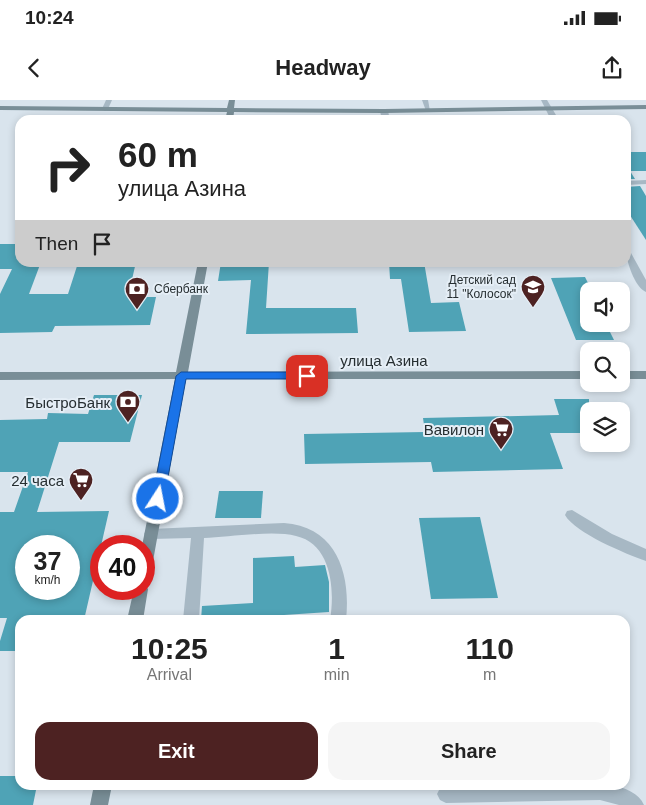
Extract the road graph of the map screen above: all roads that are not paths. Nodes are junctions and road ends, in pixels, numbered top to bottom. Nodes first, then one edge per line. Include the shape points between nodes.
1 (109, 100) edge
2 (232, 100) edge
3 (425, 100) edge
4 (544, 100) edge
5 (646, 107) edge
6 (0, 108) edge
7 (548, 108) junction
8 (105, 109) junction
9 (230, 110) junction
10 (428, 110) junction
11 (384, 111) junction
12 (230, 115) edge
13 (385, 115) edge
14 (552, 115) edge
15 (646, 182) edge
16 (631, 183) edge
17 (631, 262) edge
18 (202, 267) edge
19 (646, 290) edge
20 (580, 375) edge
21 (630, 375) edge
22 (646, 375) edge
23 (0, 376) edge
24 (181, 376) junction
25 (572, 515) dead end
26 (198, 532) junction
27 (151, 534) joint
28 (646, 555) edge
29 (138, 600) edge
30 (136, 615) edge
31 (191, 615) edge
32 (339, 615) edge
33 (102, 790) edge
34 (446, 794) dead end
35 (99, 805) edge
36 (635, 805) edge

1 - 8 street
2 - 9 main road
3 - 10 street
4 - 7 street
5 - 7 main road
6 - 8 main road
7 - 10 main road
7 - 14 street
8 - 9 main road
9 - 11 main road
9 - 12 main road
10 - 11 main road
11 - 13 street
15 - 16 street
17 - 19 street
18 - 24 main road
20 - 24 main road, улица Азина
21 - 22 main road
23 - 24 main road, улица Азина
24 - 27 main road
25 - 28 street via 602,537
26 - 27 street
26 - 31 street
26 - 32 street via 295,530 312,536 335,564
29 - 30 main road
33 - 35 main road
34 - 36 street via 600,792 621,796

